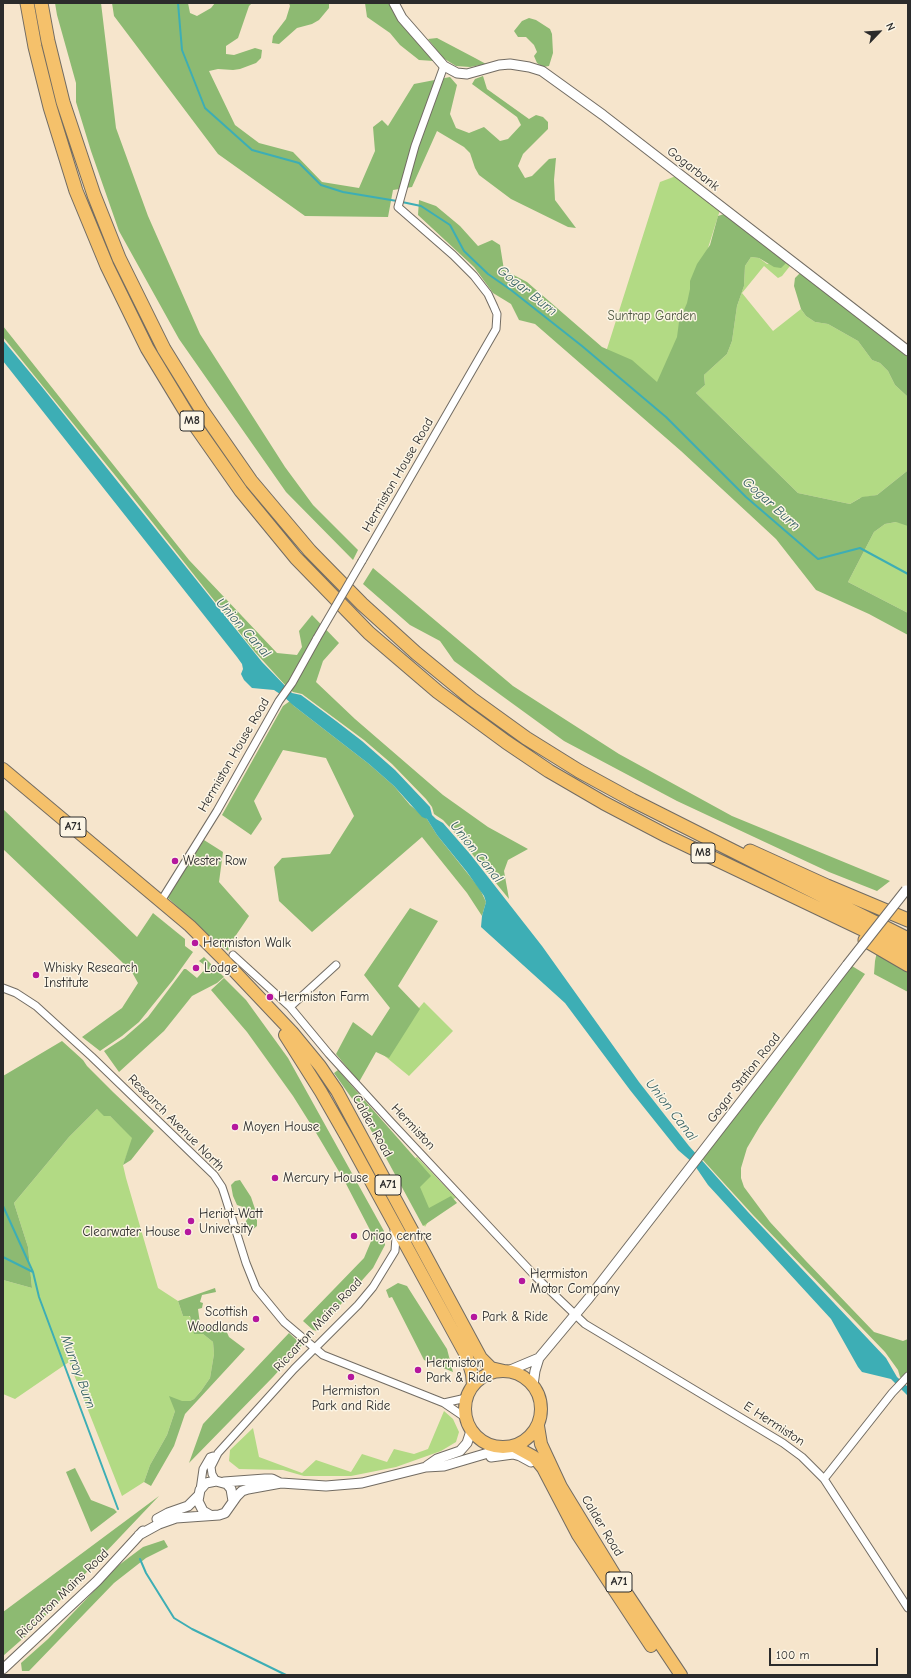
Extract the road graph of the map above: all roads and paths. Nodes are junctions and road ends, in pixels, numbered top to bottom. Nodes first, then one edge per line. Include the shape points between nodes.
1 (27, 3) edge
2 (41, 3) edge
3 (394, 3) edge
4 (444, 66) junction
5 (908, 351) edge
6 (3, 770) edge
7 (632, 800) junction
8 (666, 836) junction
9 (907, 888) edge
10 (161, 901) junction
11 (908, 920) edge
12 (908, 939) edge
13 (908, 951) edge
14 (233, 955) dead end
15 (336, 965) dead end
16 (908, 965) edge
17 (3, 988) edge
18 (262, 1001) junction
19 (290, 1007) junction
20 (382, 1200) junction
21 (576, 1315) junction
22 (313, 1348) junction
23 (539, 1358) junction
24 (506, 1371) junction
25 (908, 1376) edge
26 (473, 1385) junction
27 (533, 1385) junction
28 (466, 1398) junction
29 (444, 1403) junction
30 (466, 1418) junction
31 (538, 1426) junction
32 (472, 1431) junction
33 (509, 1447) junction
34 (218, 1453) junction
35 (466, 1460) junction
36 (426, 1467) junction
37 (824, 1479) junction
38 (220, 1481) junction
39 (281, 1483) junction
40 (199, 1493) junction
41 (556, 1494) junction
42 (233, 1500) junction
43 (210, 1515) junction
44 (139, 1535) junction
45 (908, 1608) edge
46 (3, 1669) edge
47 (671, 1675) edge
48 (681, 1675) edge

1 - 8 highway, M8 via 52,115 76,191 108,266 147,348 187,414 240,491 296,558 363,627 438,692 549,770
2 - 7 highway, M8 via 63,102 94,196 119,258 164,349 201,409 251,481 310,551 362,604 416,653 472,699 526,738
3 - 4 street via 402,18
4 - 5 street, Gogarbank via 457,73 467,74 510,64 542,71 604,115
4 - 10 street, Hermiston House Road, bridge via 415,146 398,207 453,254 474,276 488,294 494,307 496,329 292,683
6 - 10 main road, Calder Road / A71
7 - 11 highway, M8 via 707,830 827,886
7 - 12 highway, M8
8 - 13 highway, M8
8 - 16 highway, M8
9 - 21 street, Gogar Station Road, bridge
10 - 18 main road, Calder Road / A71 via 207,942
14 - 19 street, Hermiston
15 - 19 street
17 - 22 street, Research Avenue North via 36,1006 214,1175 222,1187 256,1288 275,1312
18 - 20 main road, Calder Road / A71 via 321,1092
18 - 24 main road, Calder Road / A71 via 292,1032 337,1091 481,1358 491,1368
19 - 21 street, Hermiston via 391,1122
20 - 22 street, Riccarton Mains Road via 396,1237 395,1251 358,1306
20 - 26 main road, Calder Road / A71 via 467,1357
21 - 23 street, Gogar Station Road
21 - 37 street, E Hermiston via 585,1324 783,1443 802,1457
22 - 29 street, Research Avenue North via 323,1355
22 - 34 street, Riccarton Mains Road
23 - 24 street, Gogar Station Road
23 - 27 street, Gogar Station Road via 534,1371
24 - 26 main road via 487,1374
24 - 27 main road via 522,1376
25 - 37 street
26 - 28 main road
27 - 31 main road via 541,1405
28 - 29 street
28 - 30 main road
29 - 30 street, Research Avenue North
30 - 32 main road
31 - 33 main road via 523,1442
31 - 48 main road, Calder Road / A71 via 540,1444 561,1486 619,1582
32 - 33 main road via 486,1444
32 - 36 street, Riccarton Mains Road via 460,1451 437,1459
33 - 35 street, Riccarton Mains Road
33 - 41 main road, Calder Road / A71 via 534,1457 543,1468
34 - 38 street, Riccarton Mains Road via 211,1467 212,1474
34 - 40 street, Riccarton Mains Road via 210,1457 203,1469
35 - 36 street, Riccarton Mains Road via 444,1466
35 - 41 street, Riccarton Mains Road via 513,1454 520,1456 532,1463
36 - 39 street, Riccarton Mains Road via 378,1480 345,1485
37 - 45 street, E Hermiston
38 - 39 street via 265,1478
38 - 40 street, Riccarton Mains Road via 206,1483
38 - 42 street, Riccarton Mains Road via 231,1489
39 - 42 street, Riccarton Mains Road via 245,1490
40 - 43 street via 198,1501
40 - 44 street, Riccarton Mains Road via 188,1506 168,1513 149,1524
41 - 47 main road, Calder Road / A71 via 578,1535
42 - 43 street, Riccarton Mains Road via 225,1513
43 - 44 street, Riccarton Mains Road via 176,1518
44 - 46 street, Riccarton Mains Road via 97,1581

